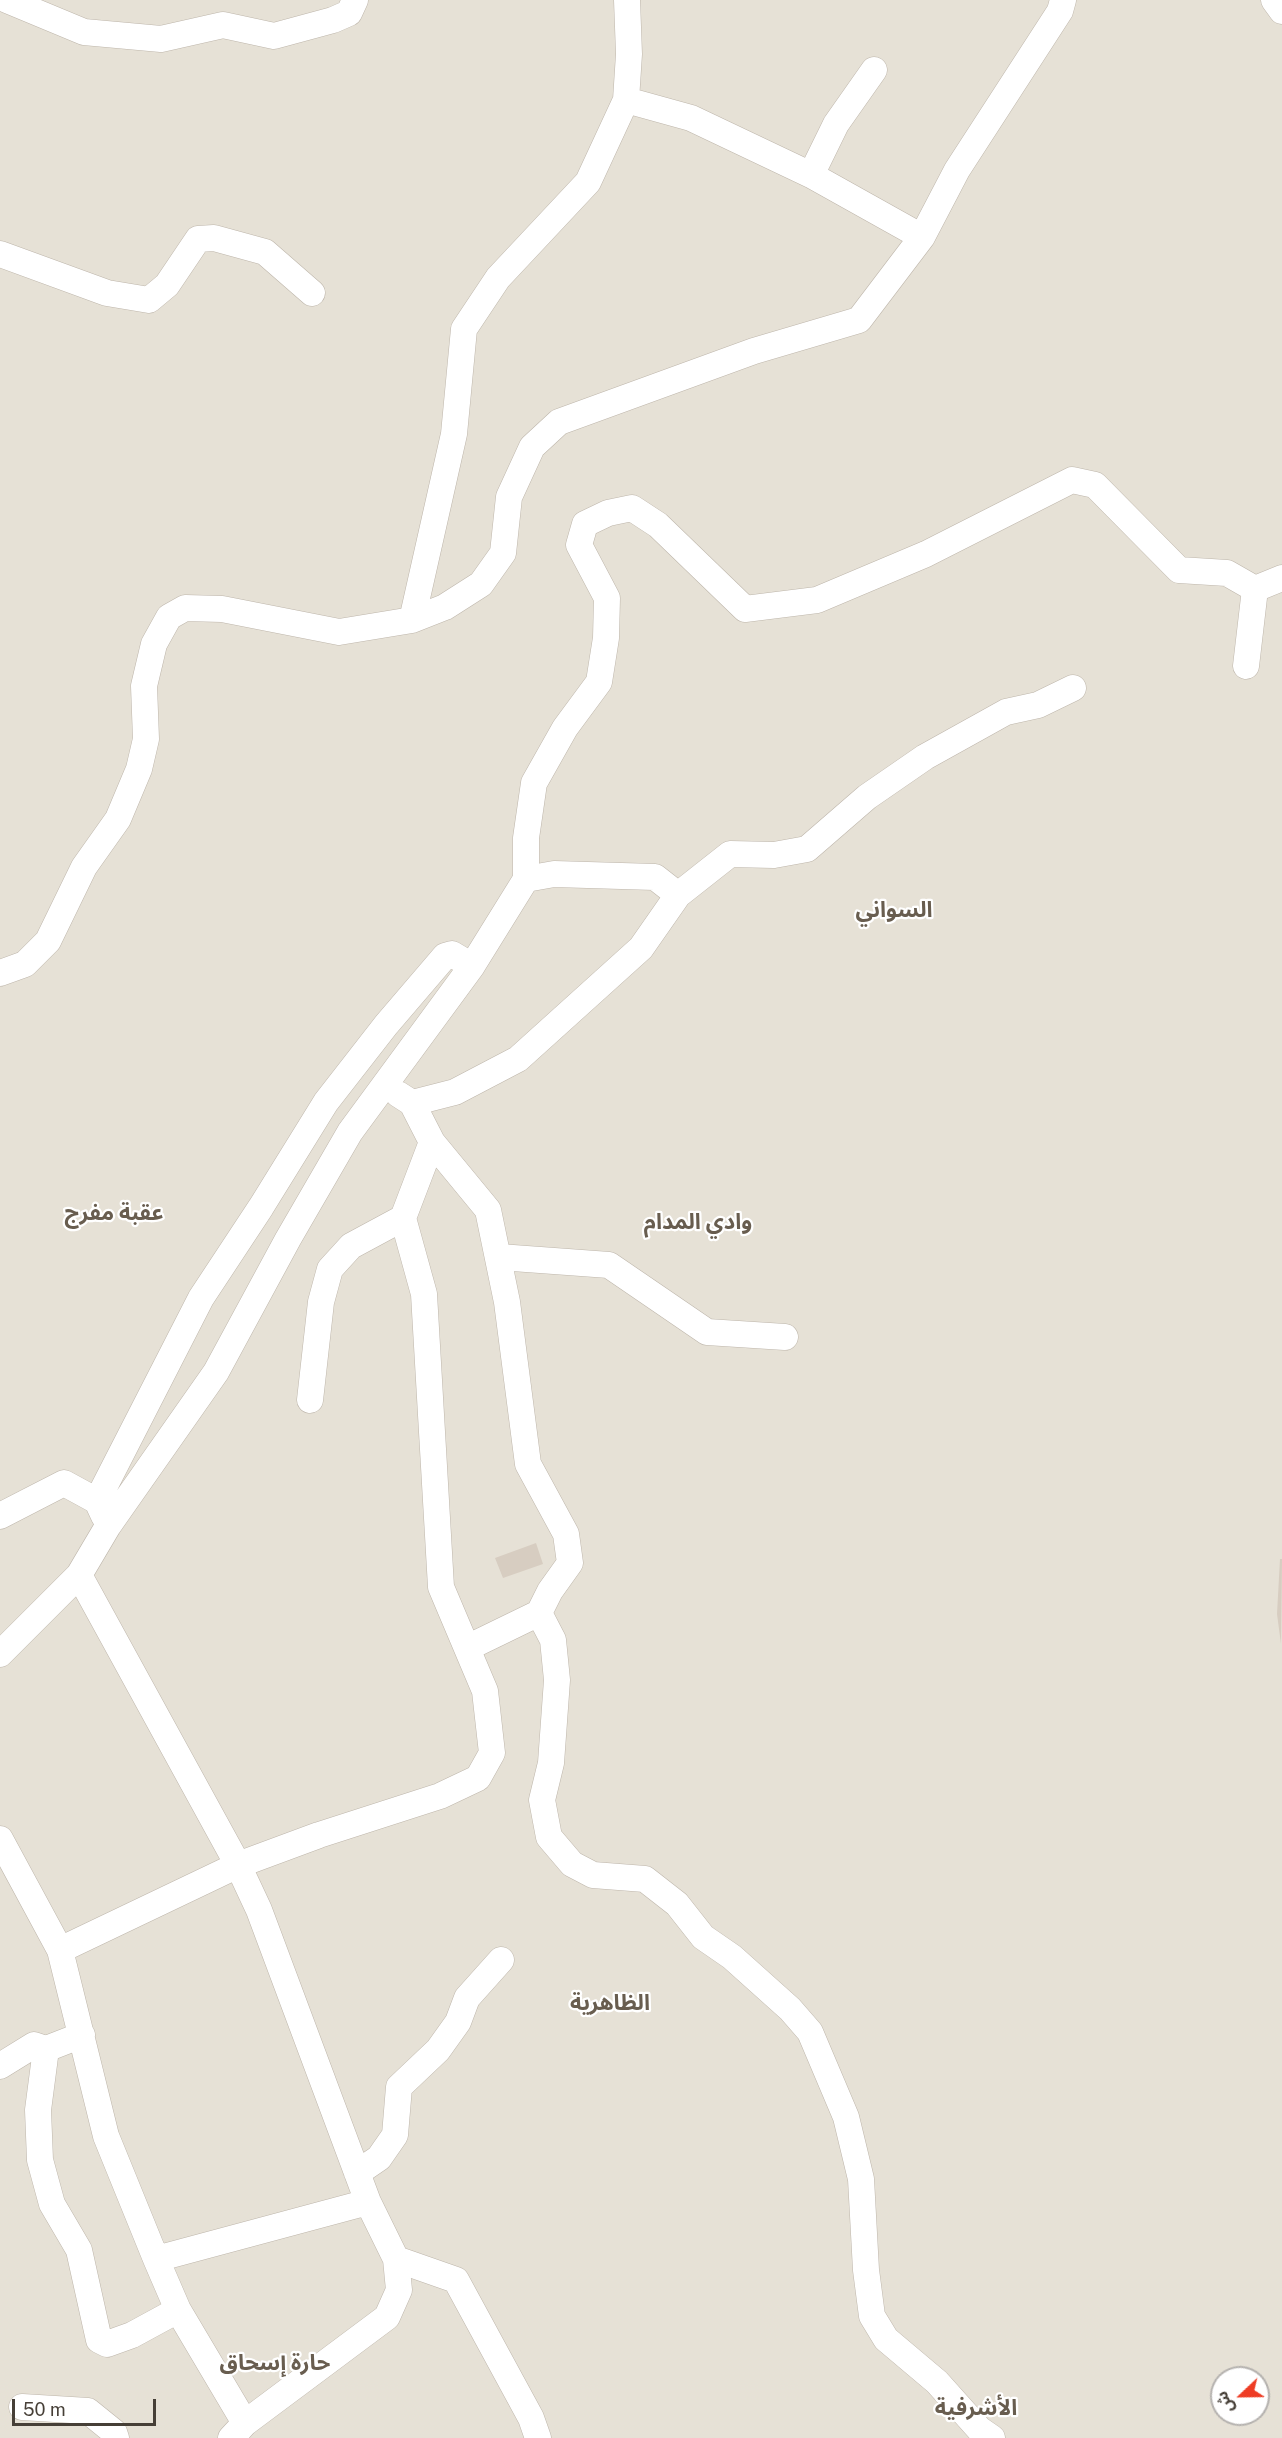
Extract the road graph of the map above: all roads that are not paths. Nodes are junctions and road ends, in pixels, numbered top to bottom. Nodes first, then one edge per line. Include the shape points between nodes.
1 (8, 0) edge
2 (355, 0) edge
3 (627, 0) edge
4 (1063, 0) edge
5 (1274, 0) edge
6 (1282, 11) edge
7 (874, 70) dead end
8 (626, 99) junction
9 (811, 175) junction
10 (922, 237) junction
11 (0, 254) edge
12 (312, 293) dead end
13 (1282, 578) edge
14 (1256, 589) junction
15 (412, 620) junction
16 (1246, 666) dead end
17 (1073, 688) dead end
18 (526, 879) junction
19 (678, 895) junction
20 (472, 966) junction
21 (0, 974) edge
22 (385, 1086) junction
23 (412, 1103) junction
24 (432, 1142) junction
25 (404, 1218) junction
26 (499, 1257) junction
27 (785, 1337) dead end
28 (310, 1400) dead end
29 (97, 1501) junction
30 (0, 1516) edge
31 (108, 1526) junction
32 (79, 1575) junction
33 (539, 1613) junction
34 (467, 1648) junction
35 (0, 1654) edge
36 (0, 1839) edge
37 (238, 1865) junction
38 (60, 1950) junction
39 (501, 1960) dead end
40 (82, 2035) junction
41 (46, 2049) junction
42 (0, 2066) edge
43 (357, 2173) junction
44 (368, 2202) junction
45 (156, 2259) junction
46 (396, 2259) junction
47 (178, 2310) junction
48 (22, 2407) dead end
49 (238, 2430) edge
50 (116, 2438) edge
51 (538, 2438) edge
52 (992, 2438) edge

1 - 2 street via 84,32 161,39 223,25 274,36 349,13
3 - 8 street
4 - 10 street via 1060,11 957,170
5 - 6 street
7 - 9 street via 836,124
8 - 9 street via 691,118
8 - 15 street via 588,182 498,278 464,329 454,434
9 - 10 street
10 - 15 street via 859,320 754,351 560,422 532,447 510,497 503,554 481,584 445,608
11 - 12 street via 107,293 149,300 167,285 198,239 214,238 265,252
13 - 14 street
14 - 16 street
14 - 18 street via 1227,573 1179,570 1095,485 1072,480 926,554 817,600 745,609 658,525 632,508 608,513 585,524 579,545 607,598 599,682 534,783 526,838
15 - 21 street via 339,632 222,609 185,608 169,617 154,644 144,686 146,739 139,770 118,819 84,867 48,941 25,964
17 - 19 street via 1038,705 1006,712 925,757 867,797 807,849 774,855 729,854
18 - 19 street via 554,874 655,877
18 - 20 street
19 - 23 street via 641,948 518,1059 455,1092
20 - 22 street
20 - 29 street via 452,954 445,956 326,1102 201,1298
22 - 23 street
22 - 31 street via 350,1132 216,1372
23 - 24 street
24 - 25 street
24 - 26 street via 488,1210
25 - 28 street via 351,1246 330,1269 321,1302
25 - 34 street via 424,1294 441,1587
26 - 27 street via 609,1265 707,1332
26 - 33 street via 528,1464 566,1534 570,1563
29 - 30 street via 64,1483
29 - 31 street
31 - 32 street
32 - 35 street
32 - 37 street
33 - 34 street
33 - 52 street via 553,1640 557,1680 551,1763 542,1800 549,1837 572,1864 593,1875 645,1879 677,1904 703,1937 732,1957 810,2032 846,2117 861,2179 872,2316 886,2339 937,2382
34 - 37 street via 485,1691 492,1753 478,1779 440,1796
36 - 38 street
37 - 38 street
37 - 43 street via 259,1910
38 - 40 street
39 - 43 street via 467,1998 458,2022 438,2050 399,2087 396,2135 379,2158
40 - 41 street
40 - 45 street via 106,2136
41 - 42 street via 34,2045
41 - 47 street via 38,2110 40,2160 52,2204 79,2250 99,2340 107,2344 132,2335
43 - 44 street
44 - 45 street
44 - 46 street
45 - 47 street
46 - 49 street via 399,2290 387,2317
46 - 51 street via 456,2280
47 - 49 street
48 - 50 street via 88,2411

